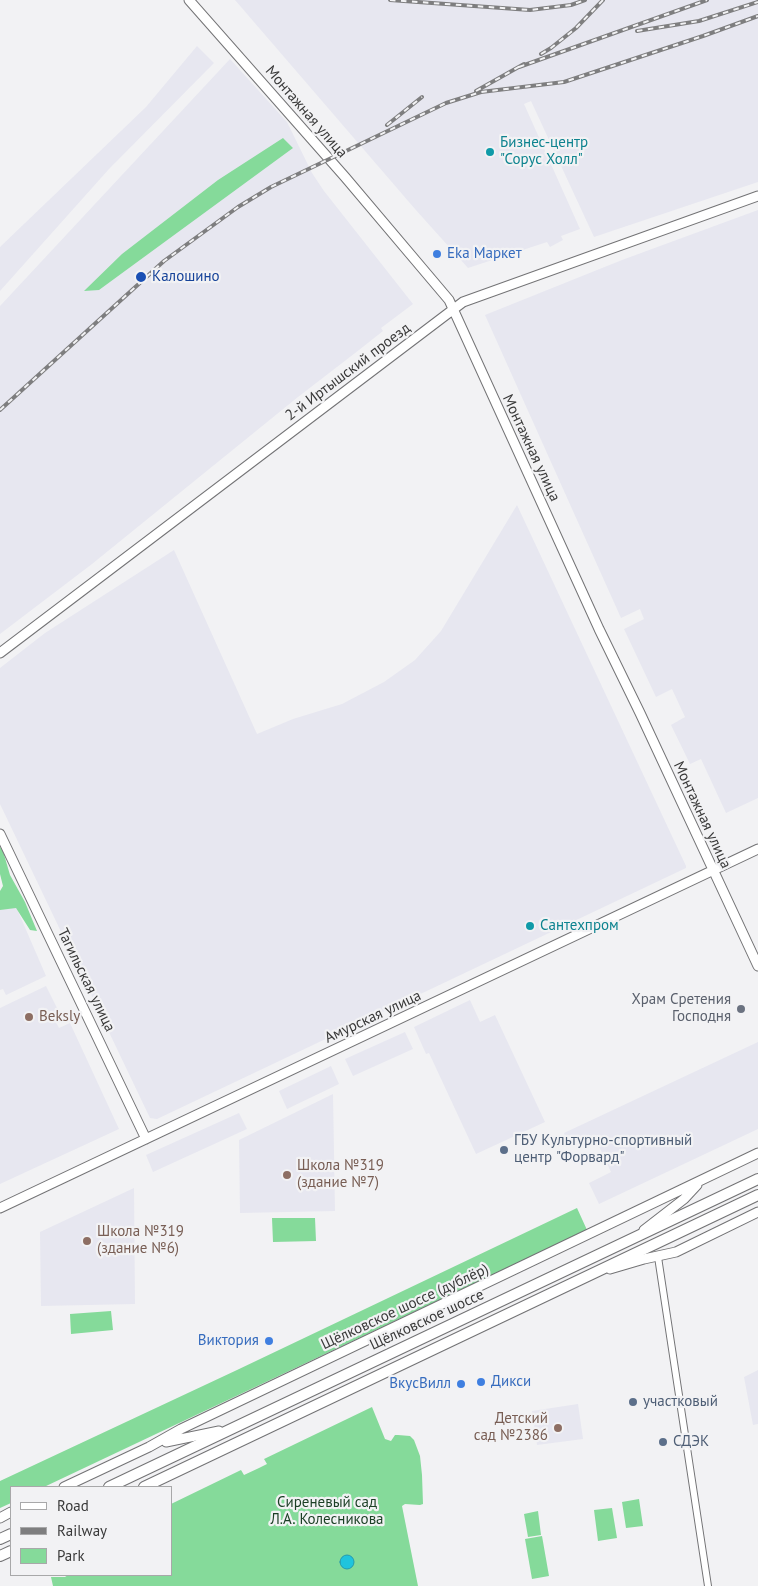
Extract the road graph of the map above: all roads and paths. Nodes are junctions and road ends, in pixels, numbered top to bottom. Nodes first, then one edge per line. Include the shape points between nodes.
1 (189, 0) edge
2 (758, 196) edge
3 (454, 309) junction
4 (0, 653) edge
5 (0, 834) edge
6 (758, 850) edge
7 (713, 871) junction
8 (758, 966) edge
9 (146, 1139) junction
10 (758, 1153) edge
11 (758, 1179) edge
12 (701, 1181) junction
13 (758, 1195) edge
14 (0, 1208) edge
15 (758, 1212) edge
16 (636, 1236) junction
17 (658, 1257) junction
18 (589, 1276) junction
19 (238, 1426) junction
20 (149, 1447) junction
21 (66, 1486) edge
22 (111, 1486) edge
23 (146, 1486) edge
24 (708, 1586) edge

1 - 3 street, Монтажная улица via 397,238
2 - 3 street, 2-й Иртышский проезд via 463,302
3 - 4 street, 2-й Иртышский проезд
3 - 7 street, Монтажная улица
5 - 9 street, Тагильская улица
6 - 7 street, Амурская улица
7 - 8 street, Монтажная улица
7 - 9 street, Амурская улица
9 - 14 street, Амурская улица
10 - 12 street, Щёлковское шоссе (дублёр)
11 - 16 main road, Щёлковское шоссе
12 - 16 street via 684,1199
12 - 20 street, Щёлковское шоссе (дублёр)
13 - 18 main road, Щёлковское шоссе
15 - 17 street via 676,1252
16 - 19 main road, Щёлковское шоссе
17 - 18 street
17 - 24 street
18 - 23 main road, Щёлковское шоссе
19 - 20 street
19 - 22 main road, Щёлковское шоссе
20 - 21 street, Щёлковское шоссе (дублёр)

